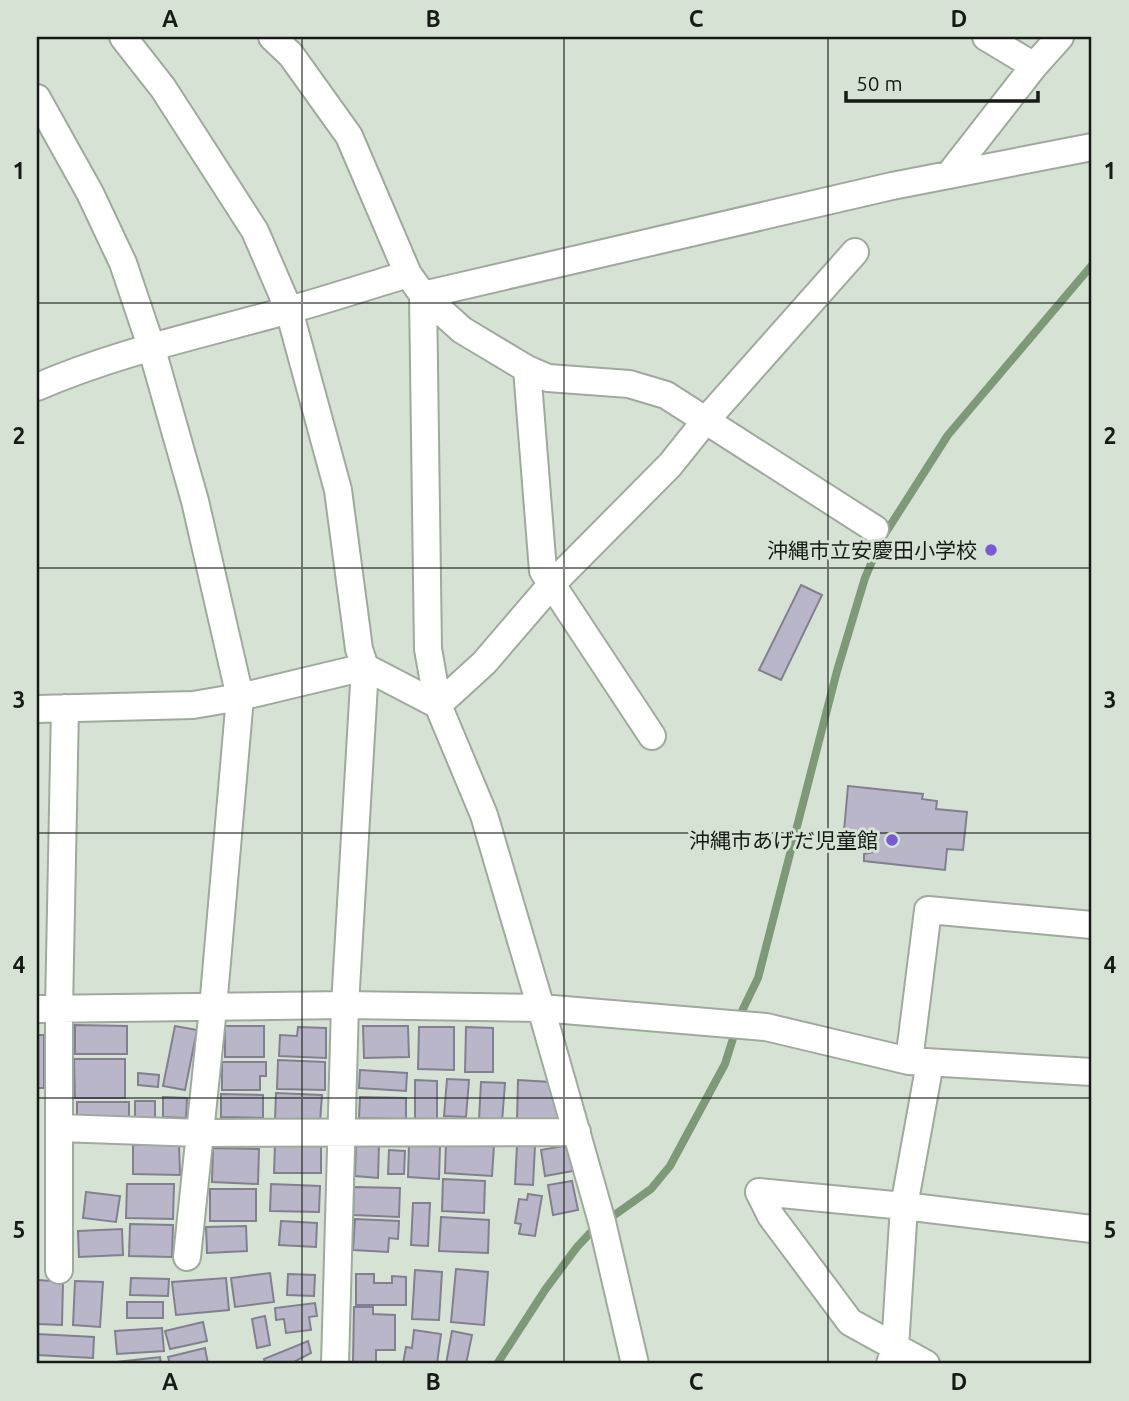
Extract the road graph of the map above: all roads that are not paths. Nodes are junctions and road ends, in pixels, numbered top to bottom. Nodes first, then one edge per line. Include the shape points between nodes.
1 (123, 37) edge
2 (272, 37) edge
3 (986, 37) edge
4 (1060, 37) edge
5 (1034, 66) junction
6 (37, 98) edge
7 (1089, 148) edge
8 (949, 175) junction
9 (855, 252) dead end
10 (415, 285) junction
11 (289, 310) junction
12 (151, 346) junction
13 (527, 369) junction
14 (37, 387) edge
15 (706, 420) junction
16 (875, 529) dead end
17 (551, 585) junction
18 (365, 667) junction
19 (240, 697) junction
20 (438, 705) junction
21 (65, 708) junction
22 (37, 709) edge
23 (652, 736) dead end
24 (1092, 925) edge
25 (345, 1005) junction
26 (213, 1008) junction
27 (541, 1008) junction
28 (48, 1009) edge
29 (919, 1062) junction
30 (1092, 1072) edge
31 (59, 1128) junction
32 (341, 1131) junction
33 (577, 1132) junction
34 (200, 1133) junction
35 (904, 1206) junction
36 (1092, 1229) edge
37 (187, 1258) dead end
38 (59, 1270) dead end
39 (892, 1356) edge
40 (335, 1364) edge
41 (635, 1364) edge
42 (926, 1364) edge

1 - 11 street via 163,88 255,231
2 - 10 street via 291,55 349,136
3 - 5 street
4 - 5 street
5 - 8 street
6 - 12 street via 123,263
7 - 8 street
8 - 10 street
9 - 15 street
10 - 11 street
10 - 13 street via 462,330
10 - 20 street via 428,649
11 - 12 street
11 - 18 street via 338,489
12 - 14 street
12 - 19 street via 195,500
13 - 15 street via 548,378 629,384 666,395
13 - 17 street via 543,571
15 - 16 street
15 - 17 street via 670,465
17 - 20 street via 484,663
17 - 23 street
18 - 19 street
18 - 20 street
18 - 25 street
19 - 21 street via 193,705
19 - 26 street
20 - 27 street via 484,815
21 - 22 street
21 - 28 street
24 - 29 street via 928,910
25 - 26 street
25 - 27 street
25 - 32 street
26 - 28 street
26 - 34 street
27 - 29 street via 766,1027
27 - 33 street
28 - 31 street
29 - 30 street
29 - 35 street
31 - 34 street
31 - 38 street
32 - 33 street
32 - 34 street
32 - 40 street
33 - 41 street
34 - 37 street
35 - 36 street
35 - 39 street
35 - 39 street via 759,1192 771,1216 850,1322
39 - 42 street

